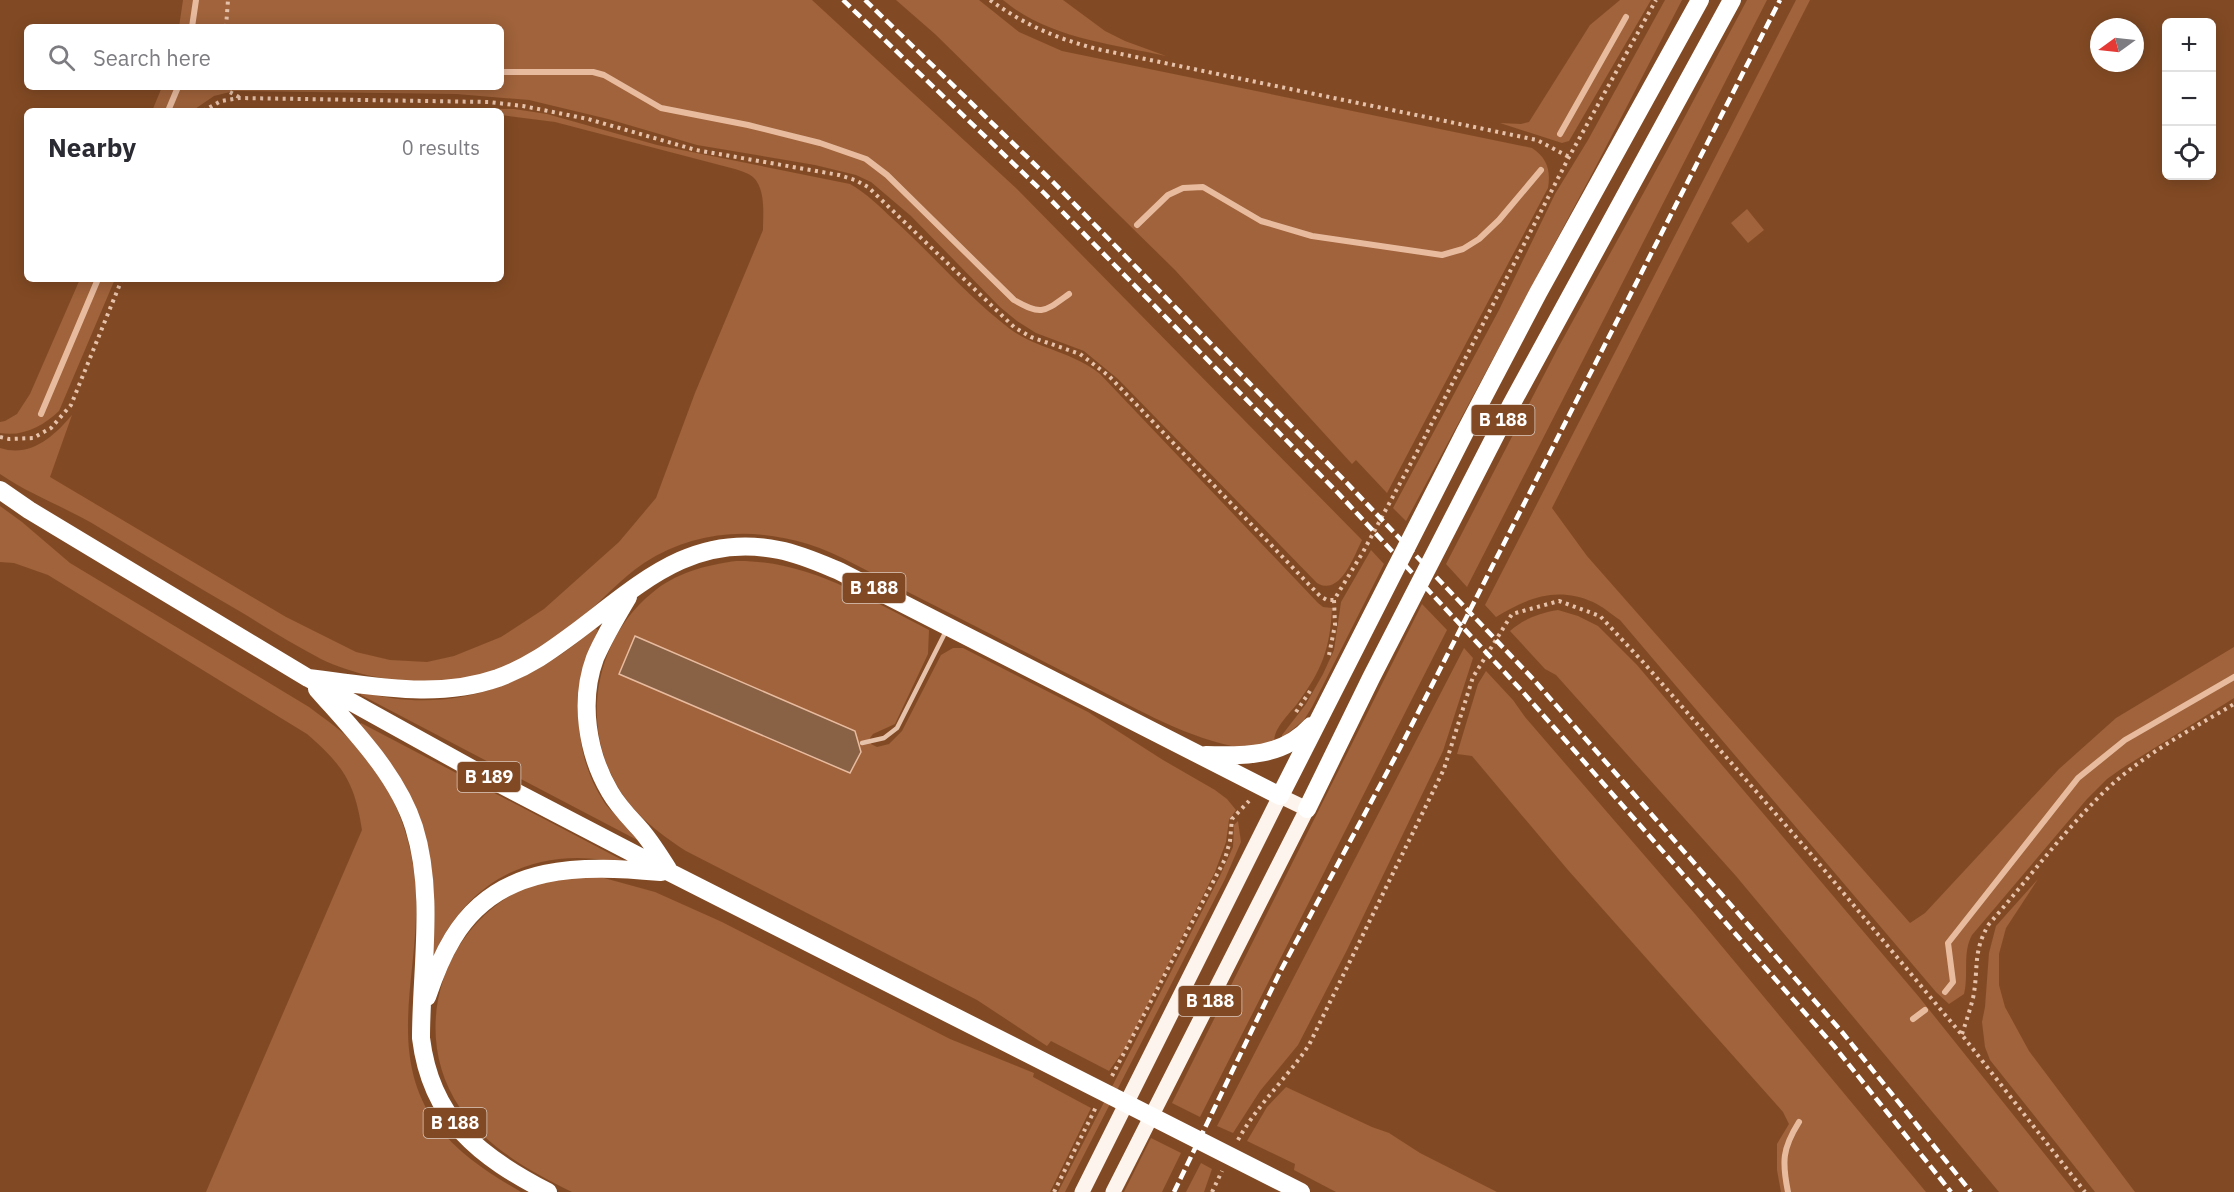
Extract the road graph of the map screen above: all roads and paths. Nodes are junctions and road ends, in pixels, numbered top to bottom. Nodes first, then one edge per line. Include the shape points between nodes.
1 (228, 0) edge
2 (990, 0) edge
3 (1656, 0) edge
4 (1700, 0) edge
5 (1732, 0) edge
6 (226, 24) edge
7 (226, 90) edge
8 (239, 98) junction
9 (209, 108) edge
10 (1569, 157) junction
11 (121, 282) edge
12 (0, 437) edge
13 (0, 490) edge
14 (631, 592) junction
15 (1334, 600) junction
16 (948, 626) junction
17 (1324, 664) dead end
18 (308, 678) junction
19 (1315, 684) dead end
20 (2234, 704) edge
21 (1321, 715) junction
22 (1292, 718) dead end
23 (862, 743) dead end
24 (1202, 755) junction
25 (1263, 787) junction
26 (1280, 796) junction
27 (1307, 809) junction
28 (671, 873) junction
29 (421, 1012) junction
30 (1962, 1035) junction
31 (1107, 1085) dead end
32 (1096, 1107) dead end
33 (1237, 1142) dead end
34 (1226, 1162) dead end
35 (548, 1192) edge
36 (1054, 1192) edge
37 (1082, 1192) edge
38 (1113, 1192) edge
39 (1212, 1192) edge
40 (1301, 1192) edge
41 (2085, 1192) edge

1 - 6 path
2 - 10 path via 1036,29 1088,47 1537,140
3 - 10 path
4 - 21 highway, B 188 via 1538,293
5 - 27 highway, B 188 via 1511,405
7 - 8 path
8 - 9 path
8 - 15 path via 489,102 523,106 588,119 696,150 855,180 868,187 1014,327 1080,354 1109,376 1320,596
10 - 15 path via 1418,450
11 - 12 path via 71,405 51,428 33,438
13 - 18 highway, B 189
14 - 16 highway, B 188 via 650,576 698,553 723,547 759,548 789,553 839,571
14 - 18 highway via 544,656 495,679 429,691
14 - 28 highway, B 188 via 594,660 587,718 599,771 610,792
15 - 17 path via 1335,625
16 - 23 lane via 897,728 884,738
16 - 24 highway, B 188
18 - 28 highway, B 189
18 - 29 highway via 391,780 414,826 425,903
19 - 22 path
20 - 30 path via 2163,746 2094,801 1989,924 1980,939 1973,997
21 - 24 highway via 1282,748 1249,756
21 - 26 highway, B 188
24 - 25 highway, B 188
25 - 26 highway, B 188
25 - 31 path via 1232,819 1225,859
26 - 27 main road, B 188
26 - 37 main road, B 188
27 - 38 main road, B 188
28 - 29 highway, B 188 via 578,868 534,875 512,885 472,914 454,936
28 - 40 highway, B 188
29 - 35 highway, B 188 via 423,1058 449,1114 487,1157
30 - 33 path via 1636,654 1600,616 1559,601 1512,614 1473,677 1444,769 1309,1045 1260,1105
30 - 41 path
32 - 36 path
34 - 39 path

